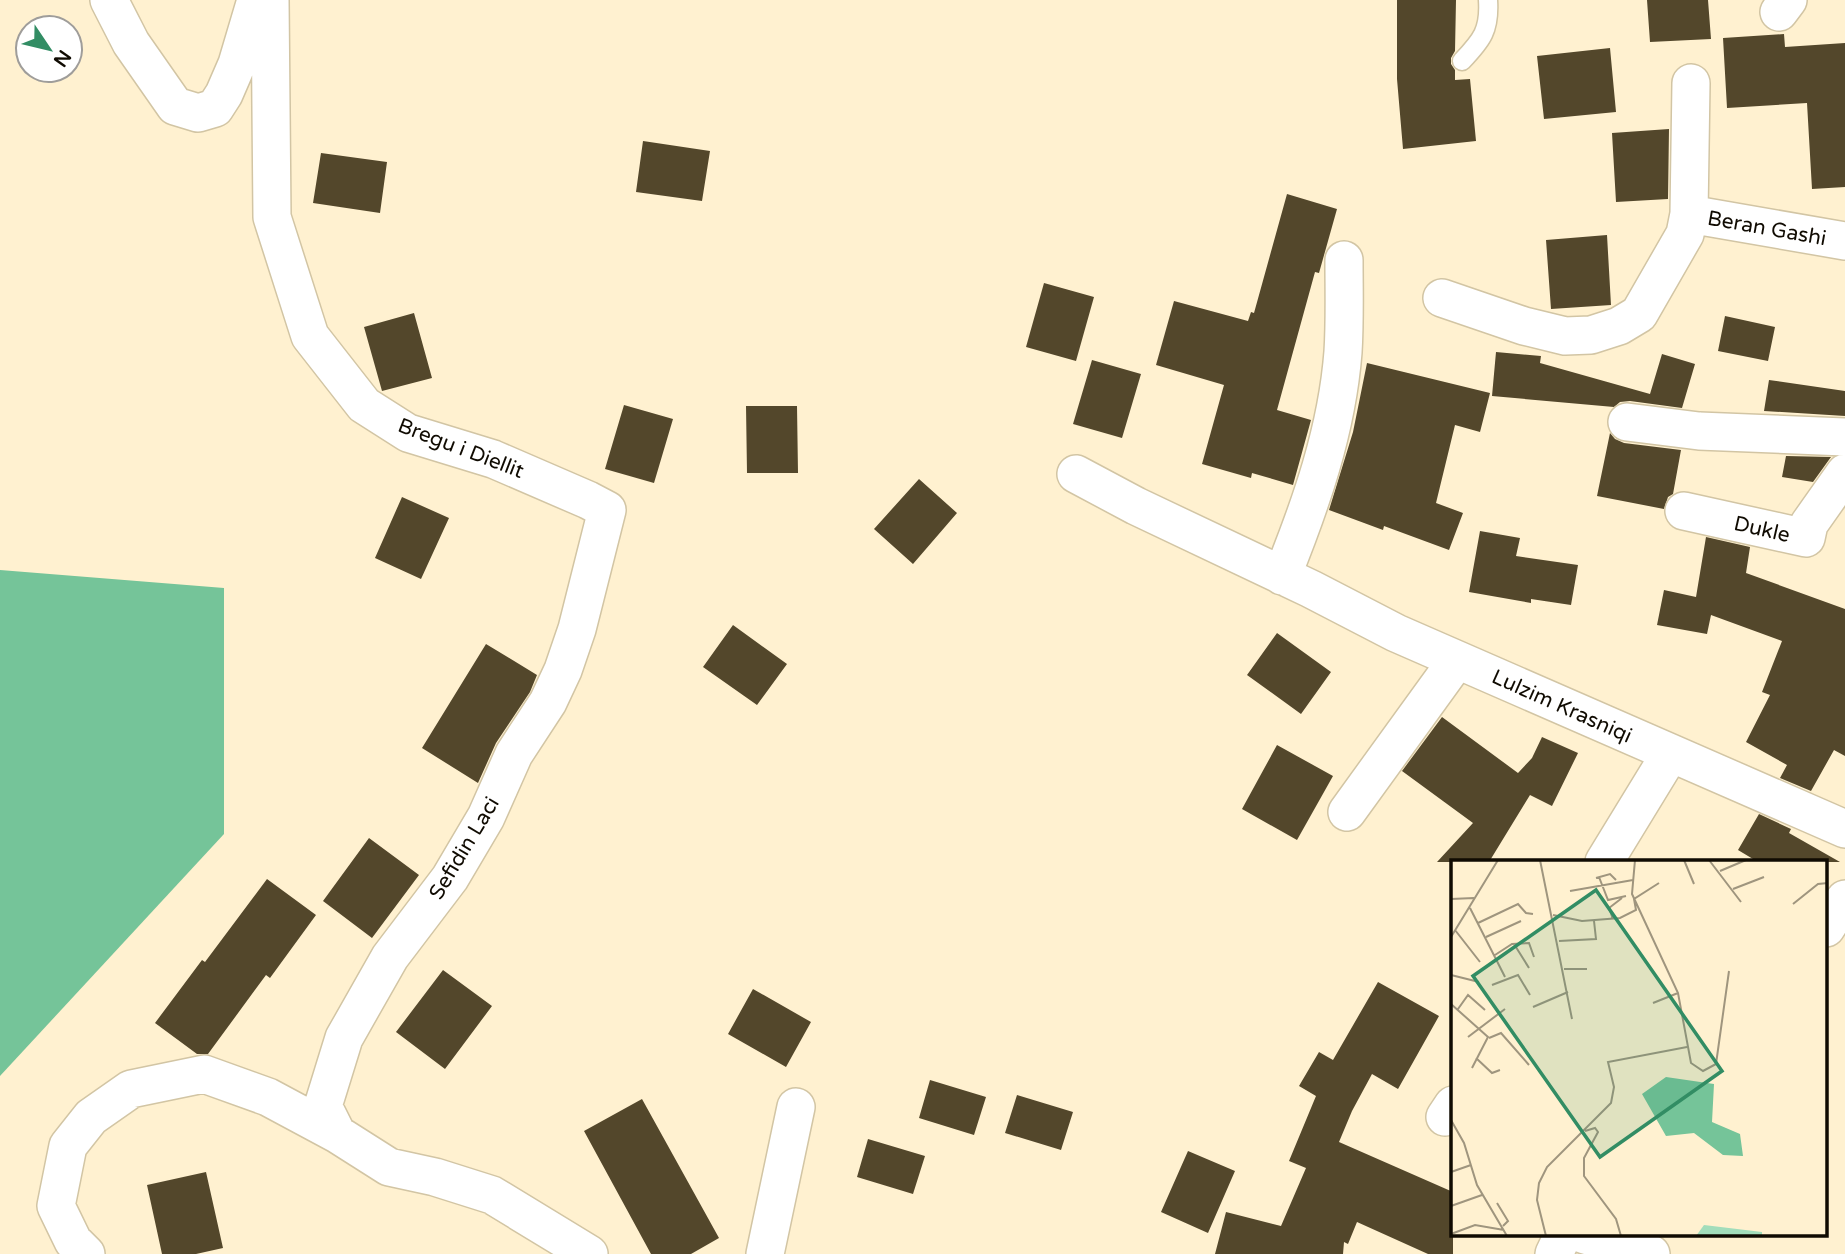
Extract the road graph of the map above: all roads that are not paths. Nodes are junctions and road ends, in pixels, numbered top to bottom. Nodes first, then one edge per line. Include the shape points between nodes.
1 (109, 0) edge
2 (256, 0) edge
3 (270, 0) edge
4 (1488, 0) edge
5 (1462, 61) dead end
6 (1691, 83) dead end
7 (1689, 214) junction
8 (1845, 241) edge
9 (1344, 260) dead end
10 (1442, 298) dead end
11 (1627, 422) dead end
12 (1845, 437) edge
13 (1845, 472) edge
14 (1076, 474) dead end
15 (607, 510) joint
16 (1684, 511) dead end
17 (1282, 576) junction
18 (1457, 660) junction
19 (1670, 754) junction
20 (1347, 812) dead end
21 (1845, 829) edge
22 (1605, 860) edge
23 (1845, 899) edge
24 (1828, 925) edge
25 (796, 1107) dead end
26 (337, 1134) junction
27 (1563, 1236) edge
28 (1588, 1236) edge
29 (86, 1254) edge
30 (589, 1254) edge
31 (765, 1254) edge
32 (1554, 1254) edge
33 (1651, 1254) edge

1 - 2 street via 131,43 175,106 198,113 215,108 224,94
3 - 15 street, Bregu i Diellit via 272,217 310,336 364,405 408,433 493,458
4 - 5 lane via 1490,21 1480,43
6 - 7 street, Beran Gashi
7 - 8 street, Beran Gashi
7 - 10 street, Beran Gashi via 1685,234 1639,314 1619,326 1591,335 1565,336
9 - 17 street via 1343,352 1335,408 1324,459
11 - 12 street via 1699,431
13 - 16 street, Dukle via 1809,524 1806,538
14 - 17 street, Lulzim Krasniqi
15 - 26 street, Sefidin Laci via 577,629 548,702 514,754 486,817 450,878 390,957 344,1038 323,1106
17 - 18 street, Lulzim Krasniqi
18 - 19 street, Lulzim Krasniqi
18 - 20 street
19 - 21 street, Lulzim Krasniqi
19 - 22 street
23 - 24 street
25 - 31 street
26 - 29 street via 268,1097 204,1074 131,1089 91,1118 68,1146 56,1206 73,1241
26 - 30 street via 390,1167 492,1195
27 - 32 street
28 - 33 street

